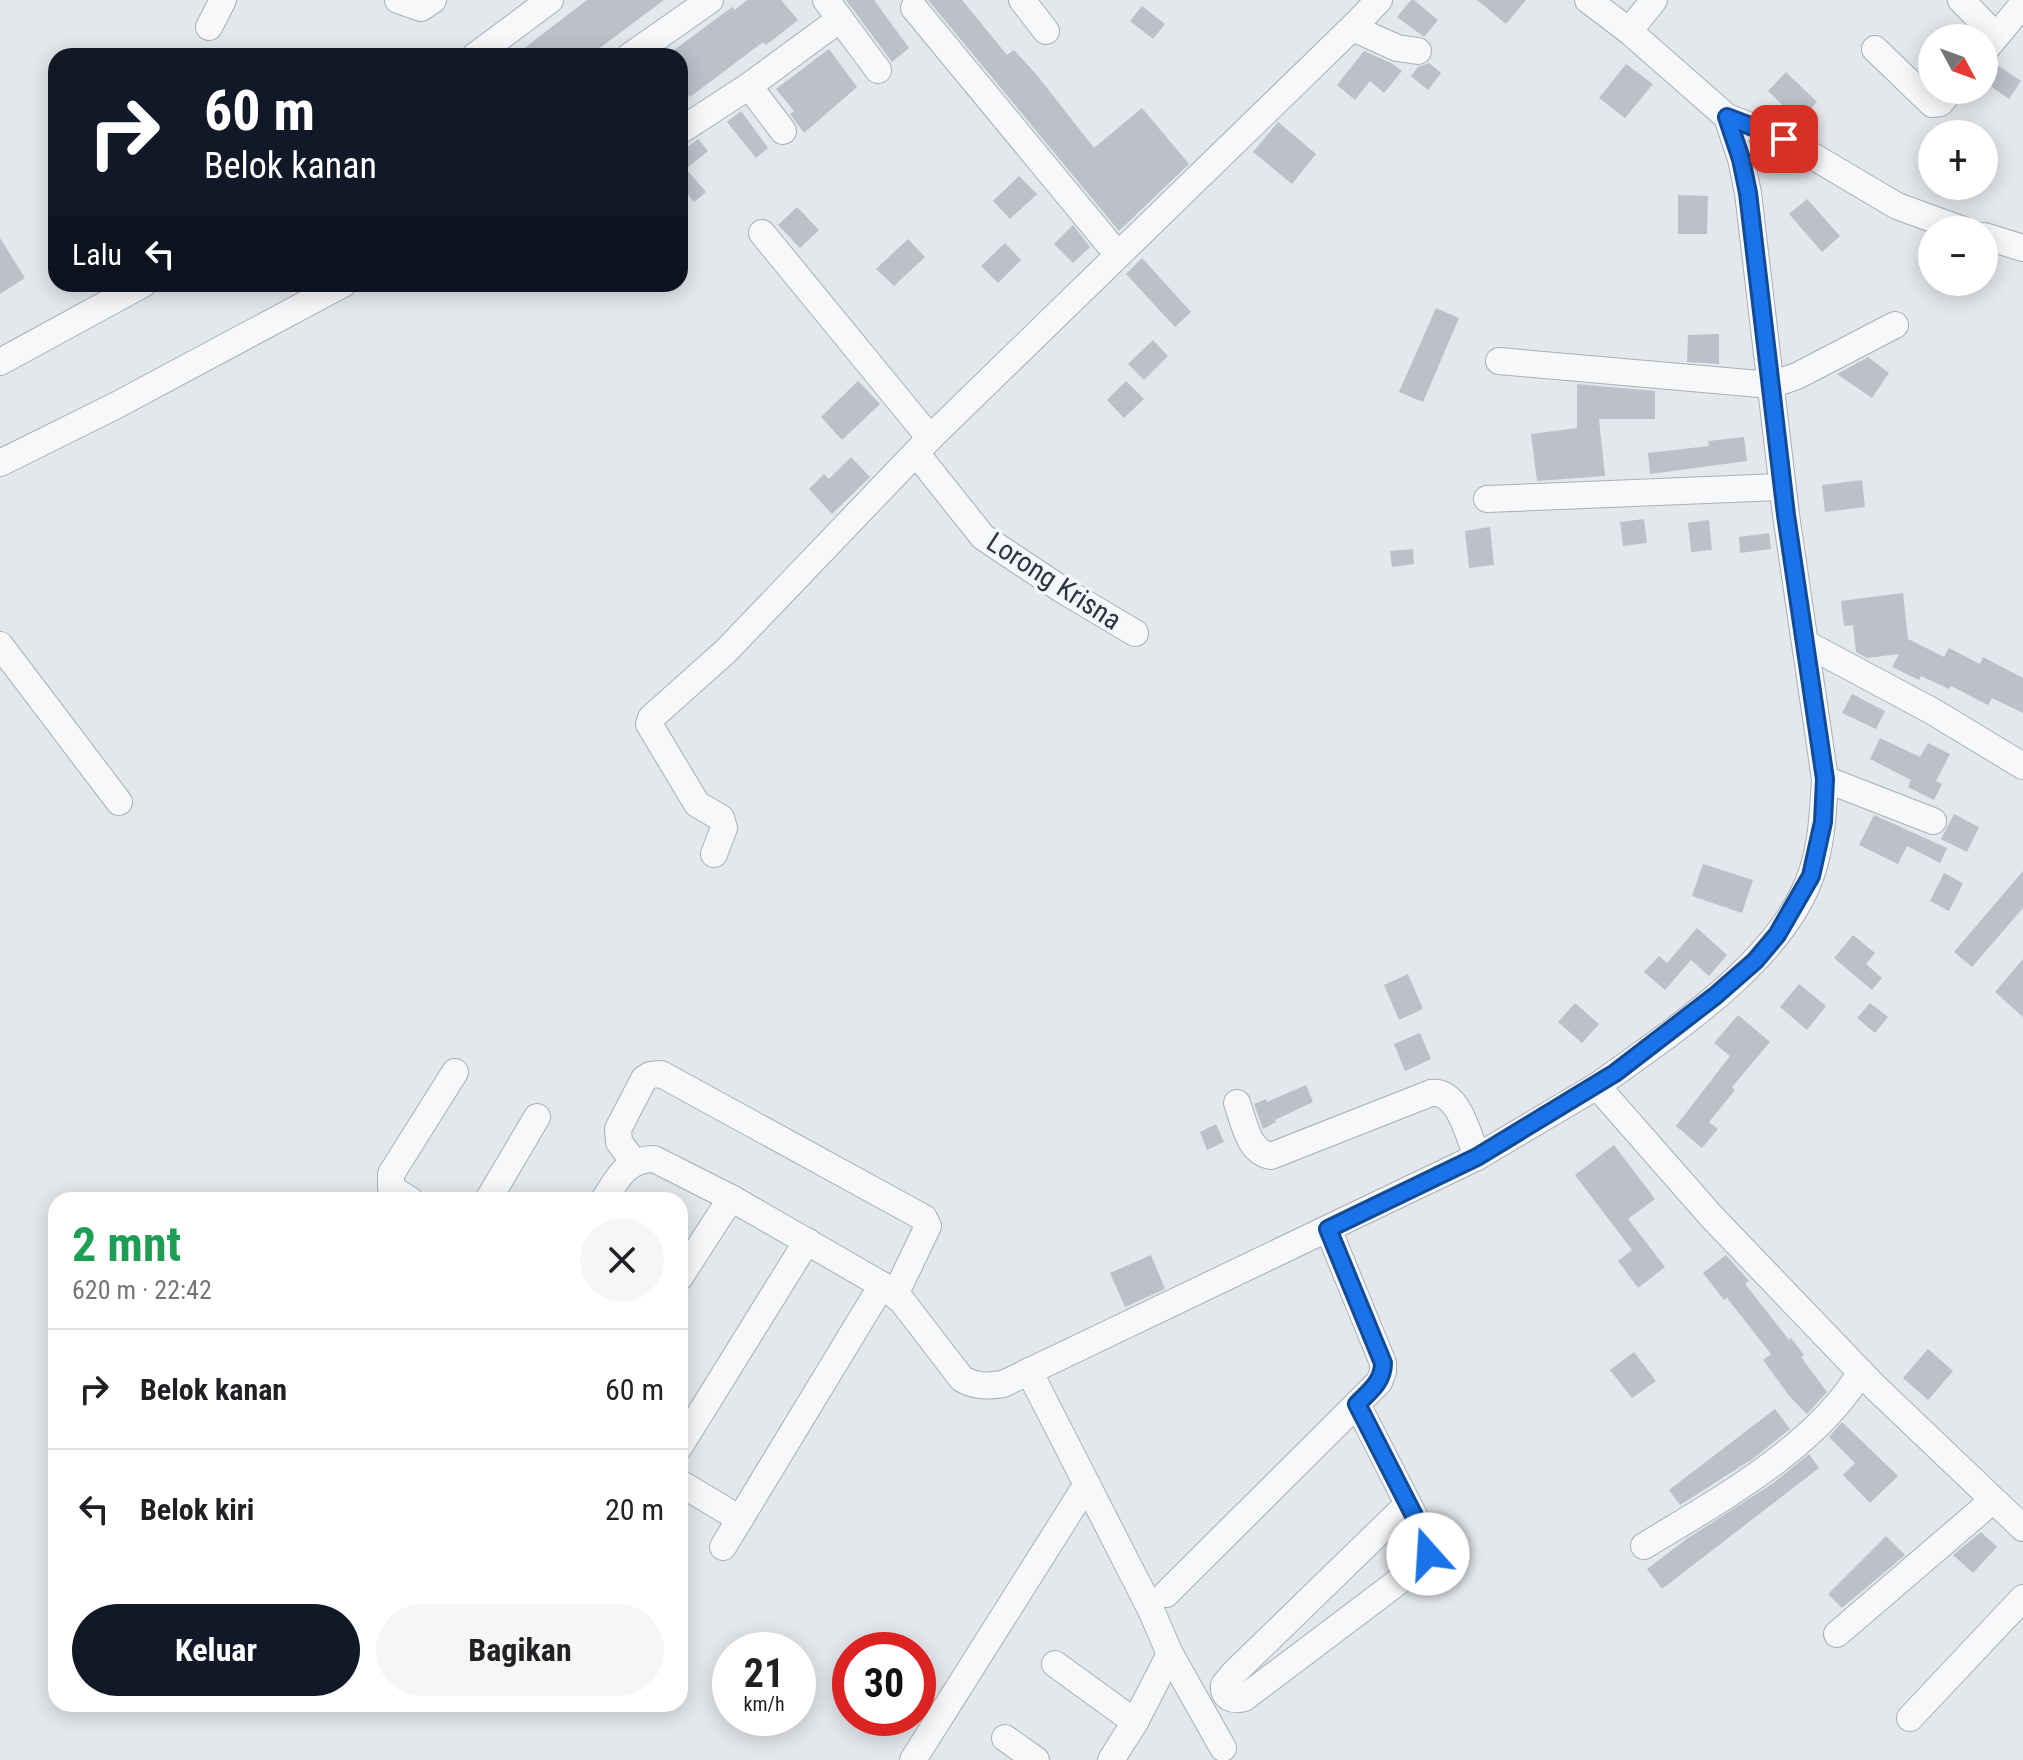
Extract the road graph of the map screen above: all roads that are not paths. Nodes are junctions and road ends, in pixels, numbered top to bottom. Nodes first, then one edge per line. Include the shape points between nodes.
1 (223, 0) edge
2 (398, 0) edge
3 (433, 0) edge
4 (550, 0) edge
5 (710, 0) edge
6 (1022, 0) edge
7 (1379, 0) edge
8 (1588, 0) edge
9 (1654, 0) edge
10 (1961, 0) edge
11 (2023, 4) edge
12 (914, 8) dead end
13 (833, 9) edge
14 (1977, 24) edge
15 (209, 27) dead end
16 (1353, 28) junction
17 (1046, 31) dead end
18 (1629, 31) junction
19 (1998, 34) edge
20 (486, 48) edge
21 (641, 48) edge
22 (1875, 49) dead end
23 (1418, 51) dead end
24 (878, 70) dead end
25 (749, 86) junction
26 (1918, 90) edge
27 (1727, 117) junction
28 (688, 126) edge
29 (783, 131) dead end
30 (1924, 216) edge
31 (762, 233) dead end
32 (1998, 240) edge
33 (2023, 248) edge
34 (1118, 255) junction
35 (128, 292) edge
36 (328, 292) edge
37 (1895, 325) dead end
38 (1499, 361) dead end
39 (0, 362) edge
40 (1771, 385) junction
41 (923, 446) junction
42 (0, 463) edge
43 (1782, 487) junction
44 (1487, 499) dead end
45 (1135, 633) dead end
46 (1805, 643) junction
47 (0, 645) edge
48 (2023, 766) edge
49 (1825, 779) junction
50 (119, 802) dead end
51 (1933, 821) dead end
52 (714, 854) dead end
53 (455, 1072) dead end
54 (1597, 1086) junction
55 (1237, 1103) dead end
56 (537, 1117) dead end
57 (1477, 1157) junction
58 (634, 1162) junction
59 (397, 1192) edge
60 (493, 1192) edge
61 (609, 1192) edge
62 (731, 1198) junction
63 (1328, 1229) junction
64 (807, 1241) junction
65 (688, 1262) edge
66 (888, 1290) junction
67 (1029, 1371) junction
68 (1861, 1372) junction
69 (1357, 1404) junction
70 (688, 1433) edge
71 (1087, 1484) junction
72 (688, 1488) edge
73 (1992, 1501) junction
74 (1408, 1504) junction
75 (740, 1519) junction
76 (2023, 1527) edge
77 (1644, 1546) dead end
78 (723, 1547) dead end
79 (1166, 1594) dead end
80 (2023, 1598) edge
81 (1837, 1634) dead end
82 (1170, 1654) junction
83 (1055, 1664) dead end
84 (1910, 1718) dead end
85 (1135, 1722) junction
86 (1005, 1738) dead end
87 (1223, 1748) dead end
88 (913, 1760) edge
89 (1036, 1760) edge
90 (1111, 1760) edge

1 - 15 street
2 - 3 street via 421,8
4 - 20 street
5 - 21 street
6 - 17 street
7 - 16 street
8 - 18 street
9 - 18 street
10 - 14 street
11 - 19 street
12 - 34 street
13 - 24 street
13 - 25 street
16 - 23 street via 1397,48
16 - 34 street
18 - 27 street
22 - 26 street
25 - 28 street
25 - 29 street
27 - 30 street via 1784,139 1897,206
27 - 40 street via 1748,193
31 - 41 street, Lorong Krisna
32 - 33 street
34 - 41 street
35 - 39 street
36 - 42 street
37 - 40 street
38 - 40 street
40 - 43 street
41 - 45 street, Lorong Krisna via 983,537
41 - 52 street via 726,651 651,718 649,724 697,804 721,818 724,828
43 - 44 street
43 - 46 street
46 - 48 street
46 - 49 street
47 - 50 street
49 - 51 street
49 - 54 street via 1823,822 1811,876 1777,935 1736,979
53 - 59 street via 391,1174 391,1188
54 - 57 street
54 - 68 street via 1711,1216
55 - 57 street via 1253,1146 1271,1156 1440,1092 1453,1100
56 - 60 street
57 - 63 street
58 - 61 street
58 - 62 street via 654,1159
58 - 66 street via 619,1142 618,1129 644,1079 661,1074 924,1218 924,1239
62 - 64 street
62 - 65 street
63 - 67 street
63 - 69 street via 1383,1363 1379,1382
64 - 66 street
64 - 70 street
66 - 67 street via 956,1373 972,1385 1003,1384
66 - 75 street
67 - 71 street
68 - 73 street
68 - 77 street via 1848,1393 1786,1452
69 - 74 street
69 - 79 street
71 - 82 street
71 - 88 street
72 - 75 street
73 - 76 street
73 - 81 street
74 - 74 street via 1427,1541 1426,1559 1244,1698 1229,1698 1224,1685 1234,1673
75 - 78 street
80 - 84 street
82 - 85 street
82 - 87 street
83 - 85 street
85 - 90 street
86 - 89 street

